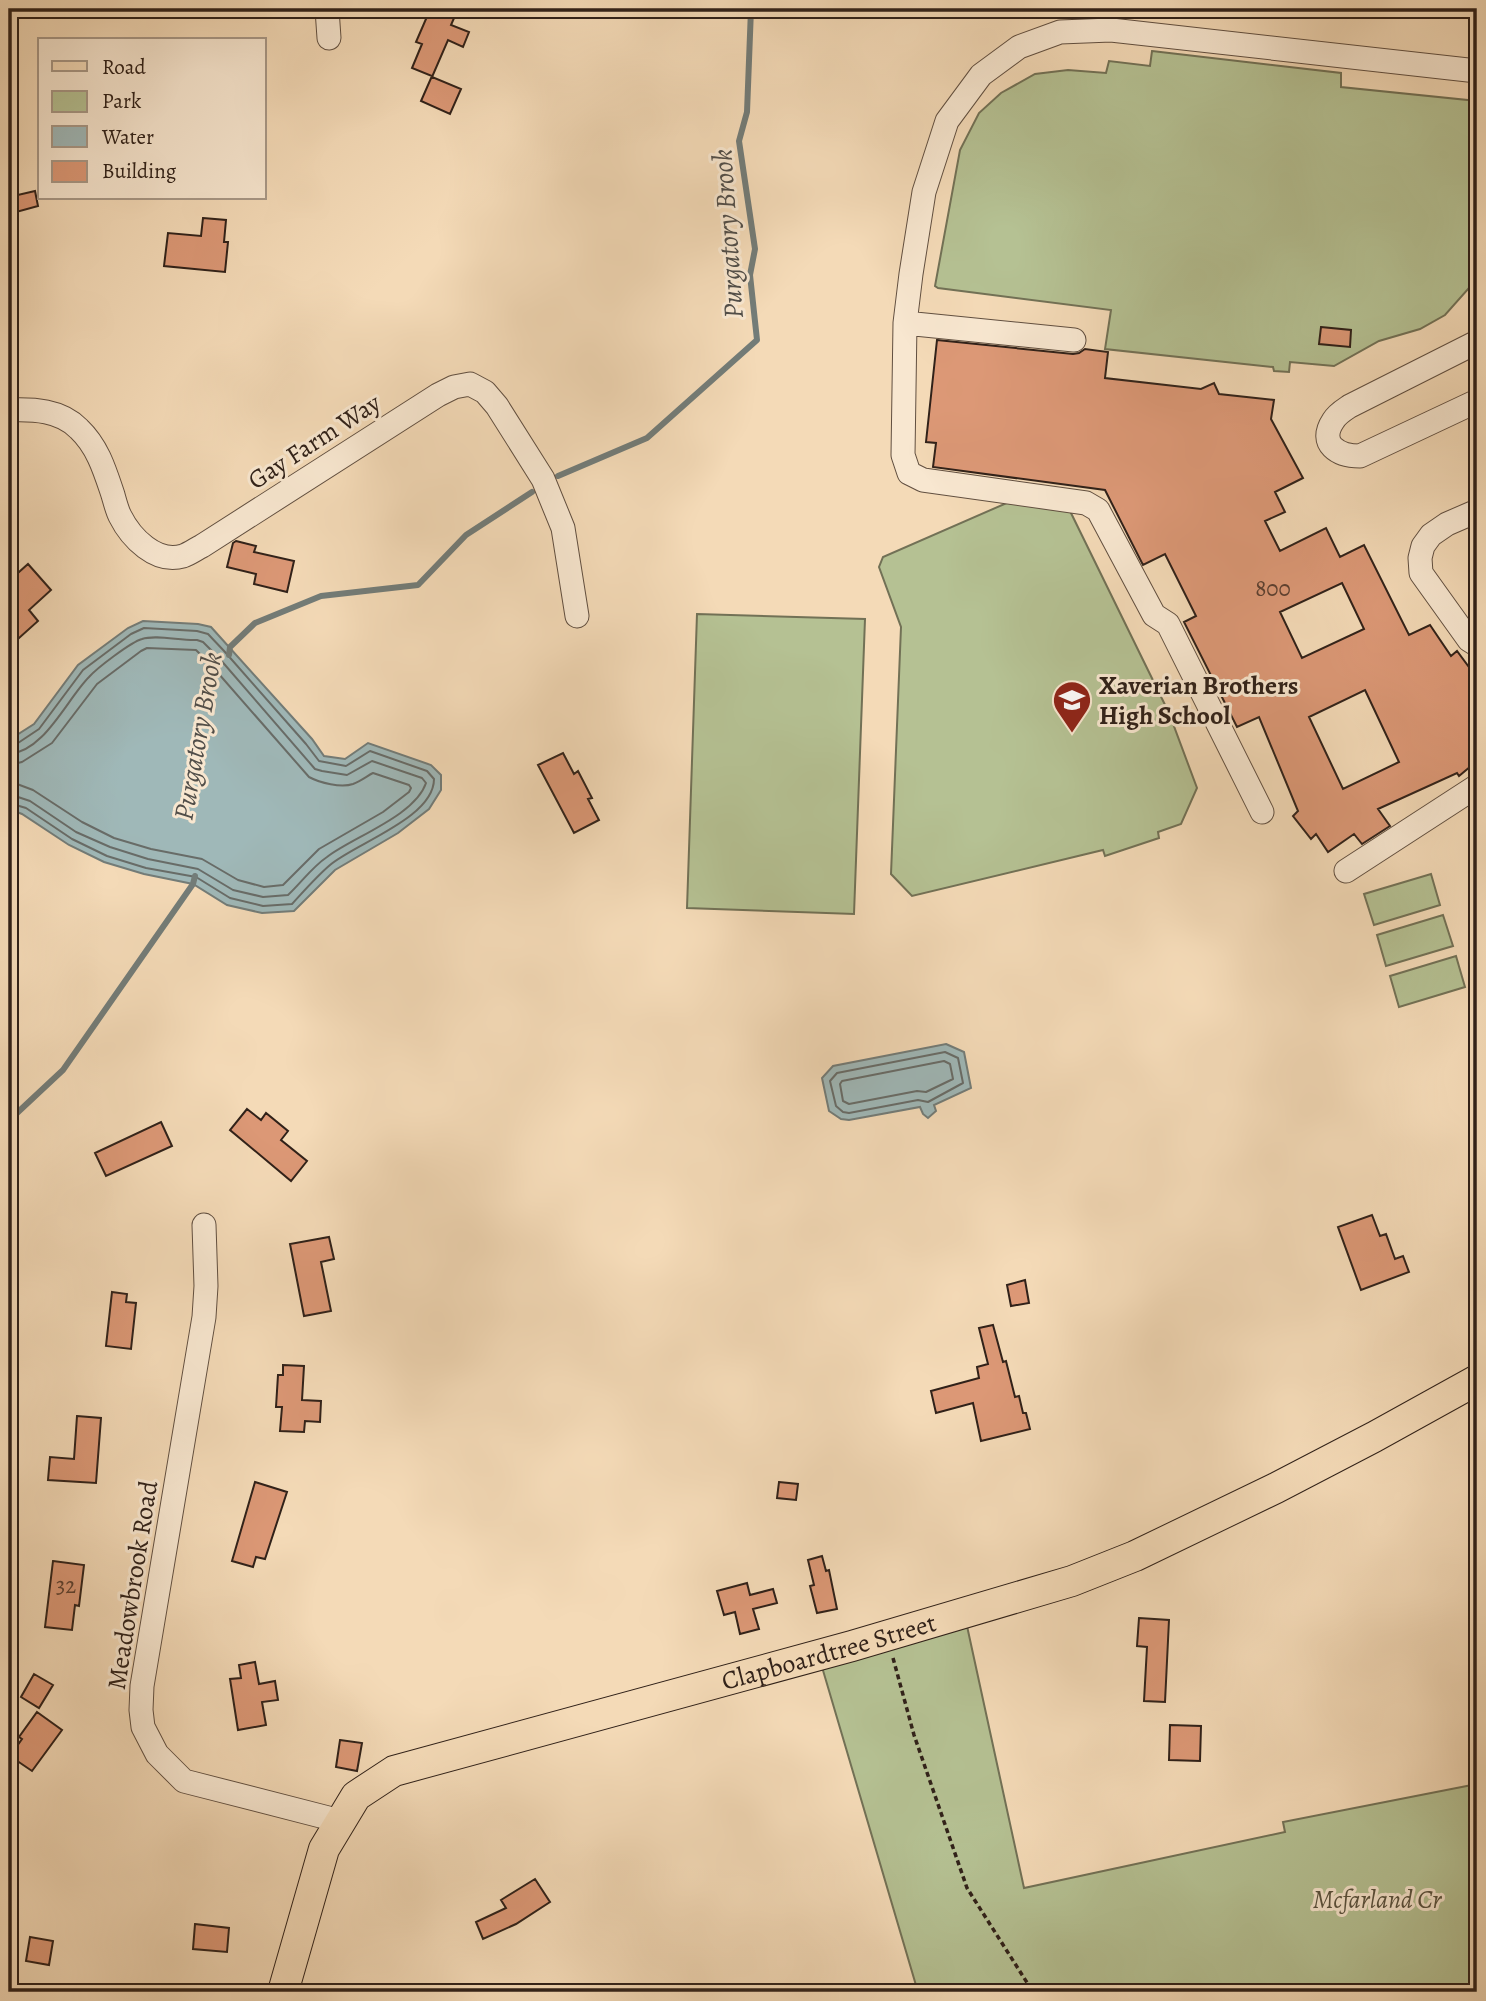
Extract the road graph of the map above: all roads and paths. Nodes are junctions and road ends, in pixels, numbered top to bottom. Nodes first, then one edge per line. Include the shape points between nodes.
1 (327, 9) edge
2 (329, 38) dead end
3 (1477, 71) edge
4 (905, 323) junction
5 (1074, 340) dead end
6 (1477, 342) edge
7 (1477, 401) edge
8 (9, 410) edge
9 (1477, 511) edge
10 (577, 616) dead end
11 (1477, 645) edge
12 (1477, 786) edge
13 (1262, 812) dead end
14 (1346, 872) dead end
15 (204, 1225) dead end
16 (1477, 1380) edge
17 (887, 1636) junction
18 (340, 1821) junction
19 (283, 1992) edge
20 (1033, 1992) edge

1 - 2 street
3 - 4 street via 1111,30 1060,32 1019,47 981,75 947,121 924,192
4 - 5 street
4 - 13 street via 903,455 909,473 923,480 1086,503 1098,510 1154,615 1168,624
6 - 7 street via 1350,406 1334,419 1330,446 1342,454 1360,456
8 - 10 street, Gay Farm Way via 57,414 78,427 92,443 120,516 137,540 157,555 181,557 438,395 470,384 497,406 543,479 563,528
9 - 11 street via 1431,535 1420,558 1421,573
12 - 14 street
15 - 18 street, Meadowbrook Road via 204,1317 142,1686 143,1727 157,1755 184,1781
16 - 17 main road, Clapboardtree Street via 1374,1437 1135,1556 1072,1581
17 - 18 main road, Clapboardtree Street via 394,1771 356,1796
17 - 20 path via 914,1735 967,1888
18 - 19 main road, Clapboardtree Street via 324,1849

